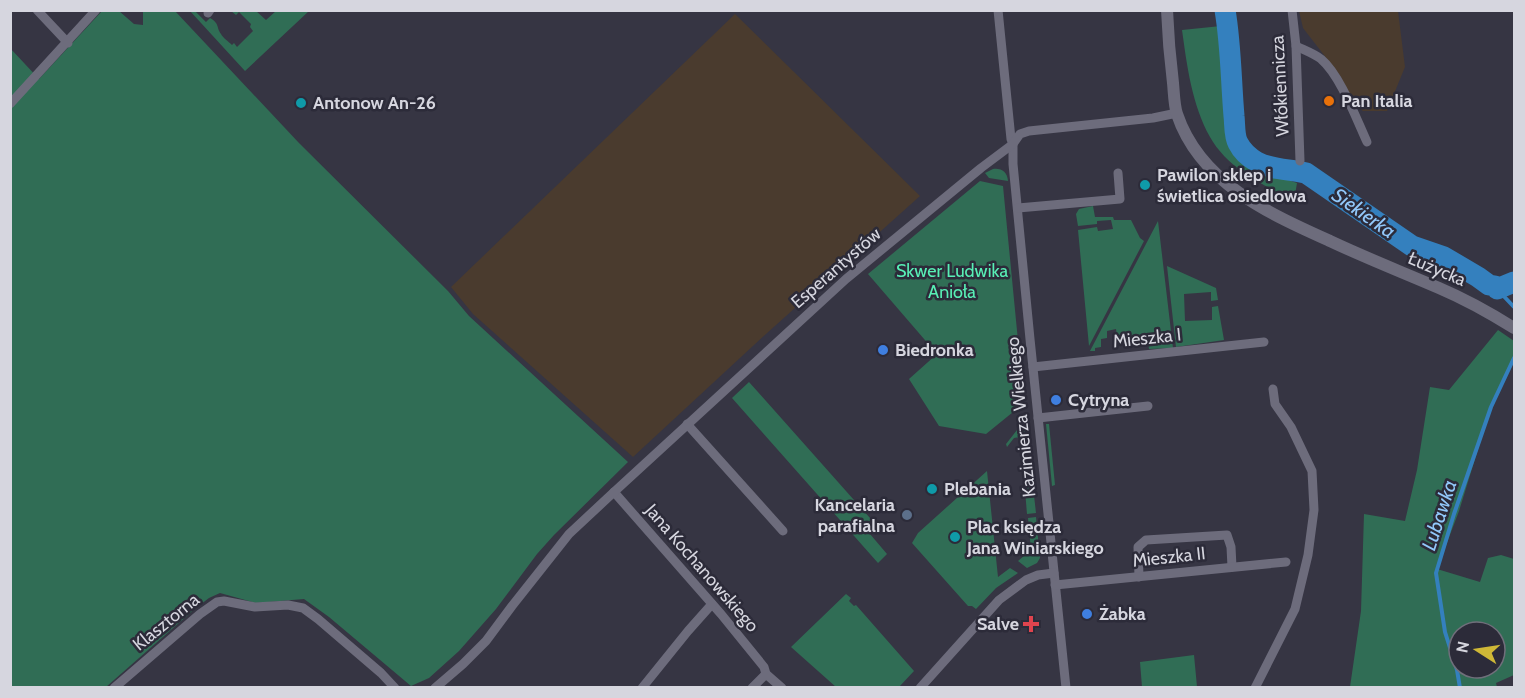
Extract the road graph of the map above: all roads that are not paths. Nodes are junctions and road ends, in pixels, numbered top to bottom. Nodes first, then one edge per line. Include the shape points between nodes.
1 (37, 10) edge
2 (96, 10) edge
3 (998, 10) edge
4 (1167, 10) edge
5 (1292, 10) edge
6 (68, 43) junction
7 (1296, 46) junction
8 (10, 104) edge
9 (1177, 113) junction
10 (1367, 142) dead end
11 (1013, 144) junction
12 (1300, 161) dead end
13 (1118, 173) dead end
14 (1018, 208) junction
15 (1515, 328) edge
16 (1264, 342) dead end
17 (1033, 367) junction
18 (1273, 389) dead end
19 (1148, 406) dead end
20 (1038, 418) junction
21 (687, 424) junction
22 (614, 492) junction
23 (783, 531) dead end
24 (1286, 562) dead end
25 (1232, 567) junction
26 (1054, 573) junction
27 (1139, 577) junction
28 (1055, 585) junction
29 (712, 604) junction
30 (765, 670) junction
31 (114, 687) edge
32 (395, 687) edge
33 (435, 687) edge
34 (642, 687) edge
35 (752, 687) edge
36 (782, 687) edge
37 (920, 687) edge
38 (1066, 687) edge
39 (1255, 687) edge

1 - 6 street
2 - 6 street
3 - 11 street, Kazimierza Wielkiego
4 - 9 street, Łużycka
5 - 7 street, Włókiennicza
6 - 8 street
7 - 10 street via 1328,67
7 - 12 street, Włókiennicza
9 - 11 street, Esperantystów via 1025,132
9 - 15 street, Łużycka via 1204,161 1258,207 1478,306
11 - 14 street, Kazimierza Wielkiego
11 - 21 street, Esperantystów via 846,279
13 - 14 street via 1120,199
14 - 17 street, Kazimierza Wielkiego
16 - 17 street, Mieszka I
17 - 20 street, Kazimierza Wielkiego
18 - 39 street via 1275,404 1312,471 1314,510 1295,609
19 - 20 street
20 - 26 street, Kazimierza Wielkiego
21 - 22 street, Esperantystów
21 - 23 street
22 - 29 street, Jana Kochanowskiego
22 - 33 street, Esperantystów via 569,534 486,641
24 - 25 street, Mieszka II
25 - 27 street, Mieszka II
25 - 27 street via 1227,535 1146,540 1138,547
26 - 28 street, Kazimierza Wielkiego
26 - 37 street via 1026,580 999,600
27 - 28 street, Mieszka II
28 - 38 street, Kazimierza Wielkiego
29 - 30 street, Jana Kochanowskiego
29 - 34 street
30 - 35 street
30 - 36 street, Jana Kochanowskiego
31 - 32 street, Klasztorna via 200,614 224,601 255,607 303,608

